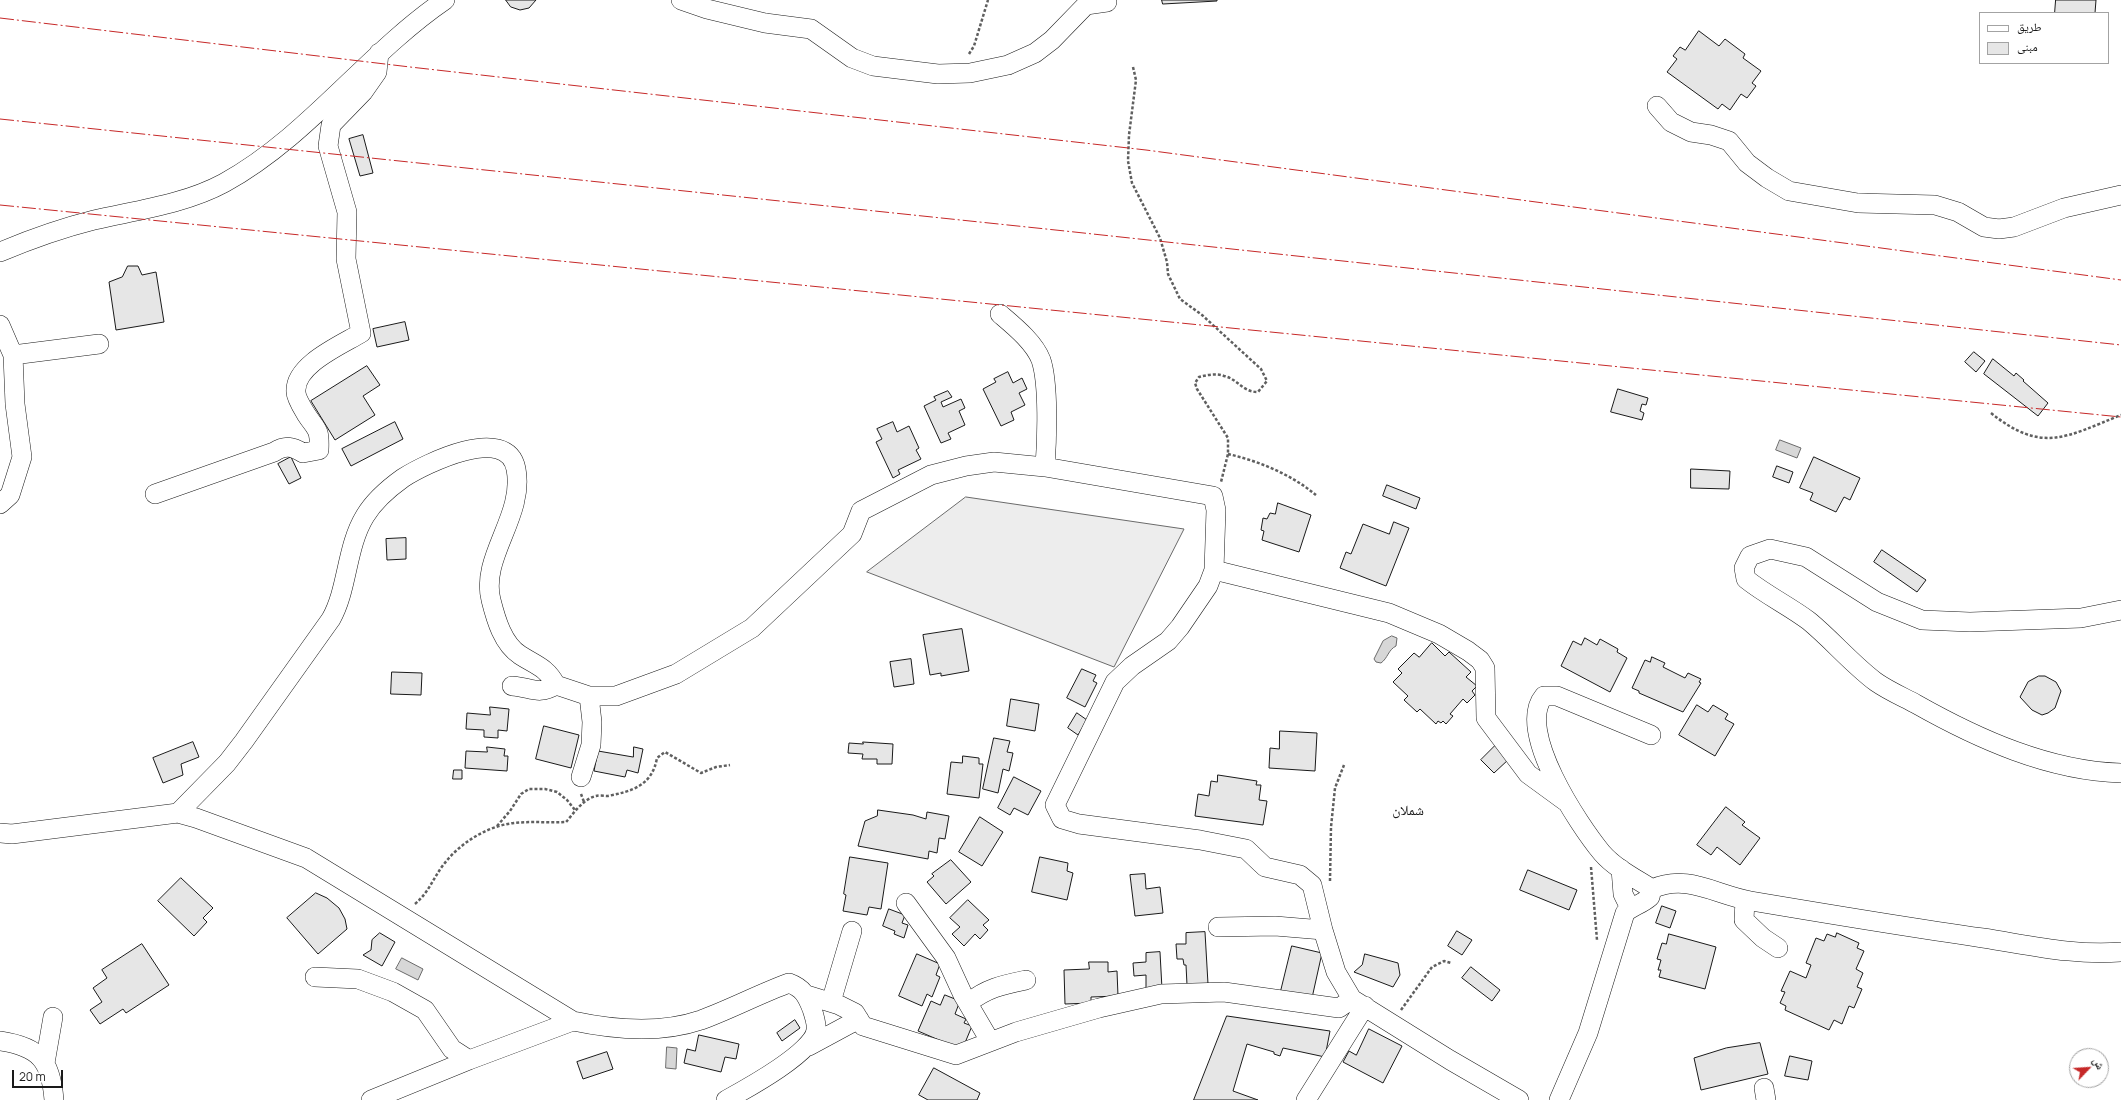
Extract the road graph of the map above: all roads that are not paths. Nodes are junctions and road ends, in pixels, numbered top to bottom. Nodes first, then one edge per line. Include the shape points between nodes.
1 (445, 0) edge
2 (681, 0) edge
3 (1107, 2) dead end
4 (379, 53) junction
5 (1657, 106) dead end
6 (2121, 195) edge
7 (0, 252) edge
8 (1000, 314) dead end
9 (0, 325) edge
10 (99, 344) dead end
11 (13, 355) junction
12 (1045, 468) junction
13 (155, 494) dead end
14 (0, 504) edge
15 (1214, 570) junction
16 (2121, 610) edge
17 (556, 685) junction
18 (512, 686) dead end
19 (589, 696) junction
20 (1651, 735) dead end
21 (2121, 773) edge
22 (581, 777) dead end
23 (1565, 801) junction
24 (178, 813) junction
25 (0, 833) edge
26 (1621, 869) junction
27 (1652, 888) junction
28 (1745, 900) junction
29 (906, 903) dead end
30 (1630, 908) junction
31 (1218, 927) dead end
32 (1323, 930) junction
33 (852, 931) dead end
34 (1778, 948) dead end
35 (2121, 952) edge
36 (316, 977) dead end
37 (1026, 980) dead end
38 (807, 995) junction
39 (831, 1002) junction
40 (1358, 1002) junction
41 (968, 1003) junction
42 (54, 1017) dead end
43 (859, 1019) junction
44 (573, 1021) junction
45 (0, 1041) edge
46 (990, 1041) junction
47 (809, 1046) junction
48 (469, 1060) junction
49 (45, 1063) junction
50 (54, 1100) edge
51 (371, 1100) edge
52 (726, 1100) edge
53 (1306, 1100) edge
54 (1519, 1100) edge
55 (1559, 1100) edge

1 - 4 street
2 - 3 street via 764,23 811,29 852,58 873,66 917,72 956,73 970,73 1008,65 1035,53 1052,40 1086,5
4 - 7 street via 277,148 250,168 223,183 193,197 60,229
4 - 13 street via 377,72 363,92 331,125 328,146 347,212 346,259 361,334 308,366 298,381 296,393 320,433 319,450 303,453 293,446 281,447 274,452
5 - 6 street via 1671,122 1691,132 1729,141 1747,162 1789,191 1858,203 1935,205 1958,212 1984,227 1999,229 2014,227 2064,208
8 - 12 street via 1019,331 1040,359 1044,376
9 - 11 street
10 - 11 street
11 - 14 street via 14,404 22,457 10,495
12 - 15 street via 1213,496 1216,510
12 - 19 street via 994,462 931,475 861,511 852,534 752,628 676,674 616,696
15 - 23 street via 1389,612 1439,634 1468,651 1480,660 1485,668 1486,718 1528,774
15 - 32 street via 1208,586 1180,627 1168,640 1115,682 1055,805 1062,819 1079,824 1200,840 1246,849 1265,867 1300,875 1312,885
16 - 21 street via 2081,618 1970,622 1922,620 1877,602 1806,557 1770,549 1750,556 1744,568 1746,579 1809,621 1838,650 1877,682 1928,711 1965,730 2048,762
17 - 18 street via 537,692
17 - 19 street
17 - 24 street via 550,674 541,666 519,655 508,644 491,599 490,582 494,562 512,518 516,499 516,467 501,450 485,447 450,455 403,478 375,502 362,524 331,619 227,763
19 - 22 street via 591,745
20 - 23 street via 1557,696 1544,696 1539,702 1537,727 1541,746
23 - 26 street via 1603,854
24 - 25 street via 12,834
24 - 44 street via 306,858
26 - 27 street
26 - 30 street via 1622,894
27 - 28 street via 1677,882 1709,888
27 - 30 street via 1650,897 1641,906
28 - 34 street via 1744,920
28 - 35 street via 2045,948 2098,954
29 - 41 street via 946,958
30 - 55 street via 1625,913 1588,1033
31 - 32 street via 1275,926
32 - 40 street via 1336,972
33 - 39 street
36 - 48 street via 358,978 425,1010 452,1050
37 - 41 street via 993,987
38 - 39 street
38 - 44 street via 798,986 789,984 700,1020 672,1027 643,1030
38 - 47 street via 816,1031
39 - 43 street via 855,1012
40 - 46 street via 1339,1008 1224,992 1161,994 1099,1008
40 - 53 street
40 - 54 street
41 - 46 street
42 - 49 street
43 - 46 street via 863,1026 956,1055
43 - 47 street
44 - 48 street
45 - 49 street via 33,1050
47 - 52 street via 793,1059
48 - 51 street
49 - 50 street via 52,1079

